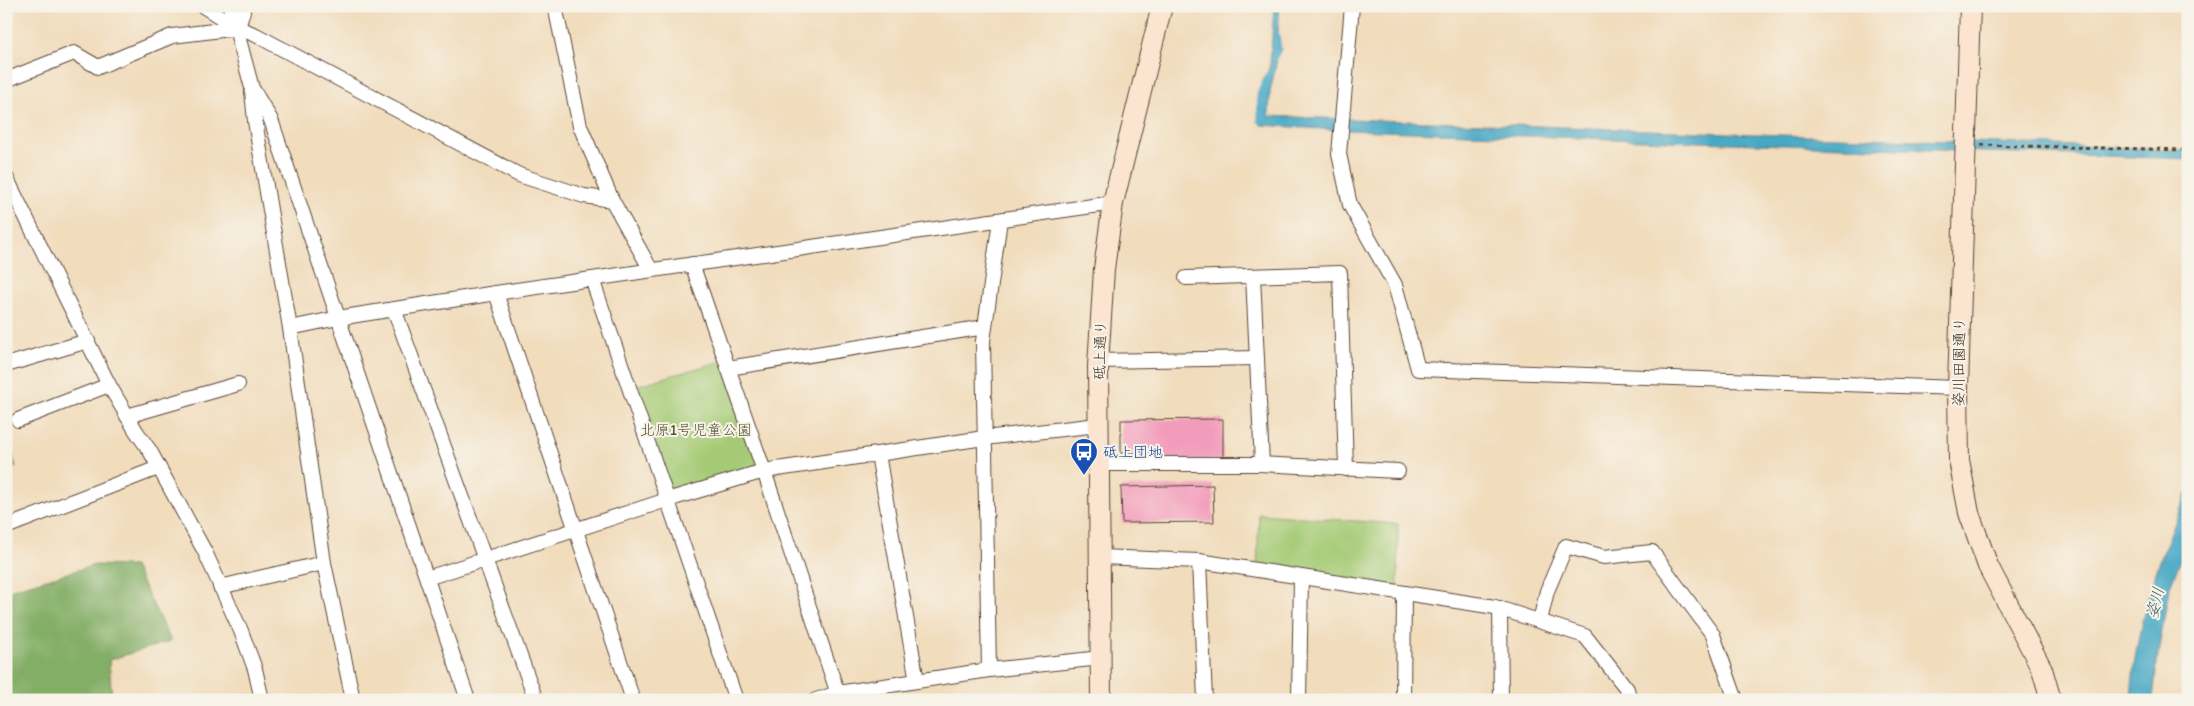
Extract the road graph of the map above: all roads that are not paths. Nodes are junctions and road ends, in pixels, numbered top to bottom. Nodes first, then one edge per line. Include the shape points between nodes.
1 (203, 6) edge
2 (230, 6) edge
3 (242, 6) edge
4 (555, 6) edge
5 (1162, 6) edge
6 (1352, 6) edge
7 (1970, 6) edge
8 (238, 28) junction
9 (6, 80) edge
10 (252, 88) junction
11 (6, 177) edge
12 (612, 200) junction
13 (1113, 203) junction
14 (1000, 220) junction
15 (692, 264) junction
16 (651, 270) junction
17 (1253, 276) junction
18 (1186, 278) dead end
19 (592, 279) junction
20 (496, 293) junction
21 (394, 309) junction
22 (338, 318) junction
23 (985, 327) junction
24 (290, 328) junction
25 (88, 341) junction
26 (1257, 358) junction
27 (1099, 361) junction
28 (6, 365) edge
29 (728, 368) junction
30 (238, 384) dead end
31 (109, 385) junction
32 (1958, 388) junction
33 (127, 416) junction
34 (18, 420) dead end
35 (1098, 425) junction
36 (984, 438) junction
37 (878, 454) junction
38 (1099, 464) junction
39 (1262, 464) junction
40 (158, 468) junction
41 (1346, 469) junction
42 (764, 471) junction
43 (1398, 471) dead end
44 (667, 500) junction
45 (6, 527) edge
46 (575, 531) junction
47 (1100, 557) junction
48 (486, 559) junction
49 (1199, 561) junction
50 (324, 563) junction
51 (1301, 576) junction
52 (427, 578) junction
53 (220, 587) junction
54 (1404, 592) junction
55 (1500, 608) junction
56 (1540, 621) junction
57 (1101, 658) junction
58 (989, 670) junction
59 (917, 681) junction
60 (839, 696) edge
61 (262, 700) edge
62 (353, 700) edge
63 (468, 700) edge
64 (536, 700) edge
65 (633, 700) edge
66 (736, 700) edge
67 (816, 700) edge
68 (1101, 700) edge
69 (1205, 700) edge
70 (1300, 700) edge
71 (1403, 700) edge
72 (1501, 700) edge
73 (1630, 700) edge
74 (1736, 700) edge
75 (2051, 700) edge

1 - 8 street
2 - 8 street
3 - 8 street
4 - 12 street via 580,126
5 - 13 street, 砥上通り
6 - 32 street via 1339,154 1350,205 1395,285 1418,369
7 - 32 street, 姿川田園通り
8 - 9 street via 172,36 98,67 74,53
8 - 10 street
8 - 12 street via 519,175 584,196
10 - 22 street via 271,120
10 - 24 street
11 - 25 street
12 - 16 street
13 - 14 street
13 - 27 street, 砥上通り via 1104,269
14 - 15 street
14 - 23 street
15 - 16 street
15 - 29 street
16 - 19 street
17 - 18 street
17 - 26 street
17 - 41 street via 1340,273
19 - 20 street
19 - 44 street
20 - 21 street
20 - 46 street
21 - 22 street
21 - 48 street
22 - 24 street
22 - 52 street
23 - 29 street
23 - 36 street
24 - 50 street
25 - 28 street
25 - 31 street
26 - 27 street
26 - 39 street
27 - 35 street, 砥上通り
29 - 42 street
30 - 33 street
31 - 33 street
31 - 34 street
32 - 75 street, 姿川田園通り via 1959,460 1969,513 1988,566 2042,669
33 - 40 street
35 - 36 street
35 - 38 street, 砥上通り
36 - 37 street
36 - 58 street
37 - 42 street
37 - 59 street
38 - 39 street
38 - 47 street, 砥上通り
39 - 41 street
40 - 45 street
40 - 53 street via 205,552
41 - 43 street
42 - 44 street
42 - 60 street
44 - 46 street
44 - 66 street
46 - 48 street
46 - 65 street
47 - 49 street
47 - 57 street, 砥上通り
48 - 52 street
48 - 64 street
49 - 51 street
49 - 69 street
50 - 53 street
50 - 62 street
51 - 54 street
51 - 70 street
52 - 63 street
53 - 61 street via 252,661
54 - 55 street
54 - 71 street
55 - 56 street
55 - 72 street
56 - 73 street via 1585,636 1627,689
56 - 74 street via 1546,591 1566,546 1604,557 1652,552 1713,635
57 - 58 street
57 - 68 street, 砥上通り
58 - 59 street
59 - 60 street
60 - 67 street

